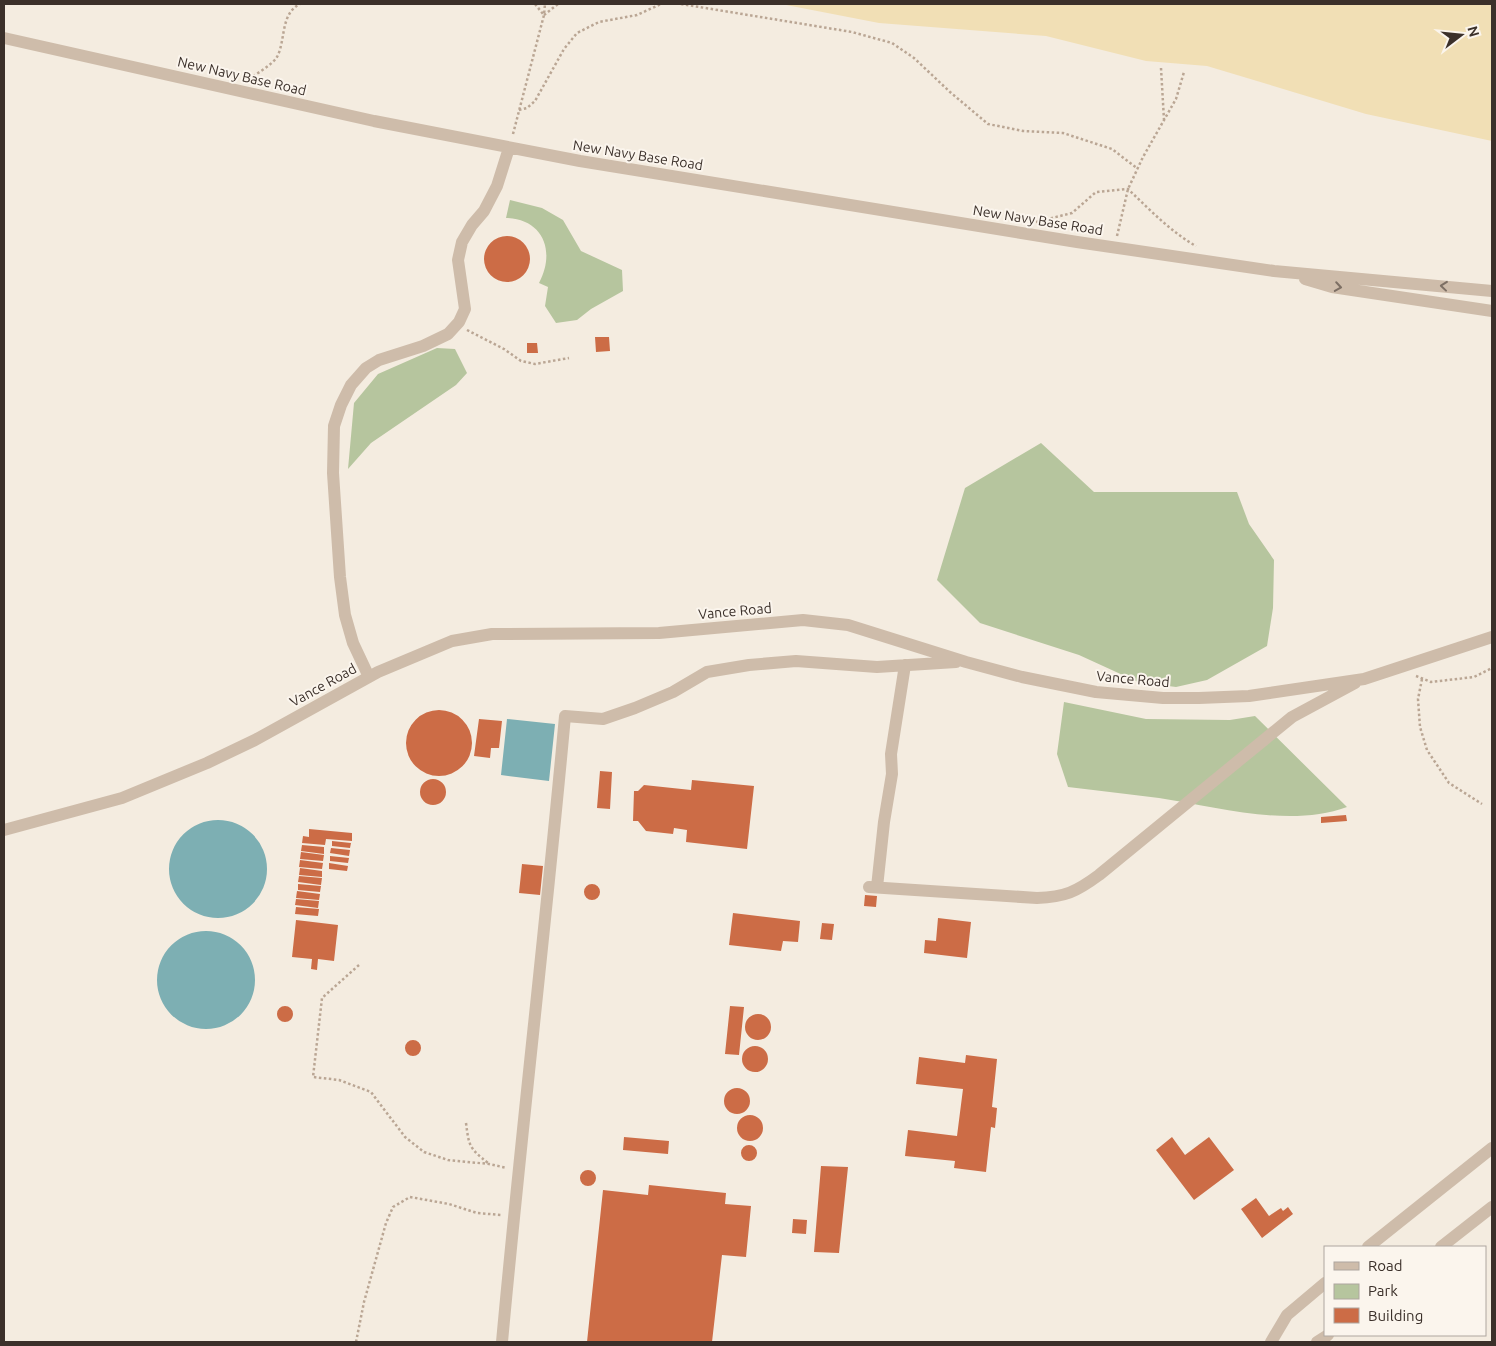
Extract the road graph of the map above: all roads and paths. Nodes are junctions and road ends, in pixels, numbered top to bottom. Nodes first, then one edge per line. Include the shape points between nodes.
1 (300, 4) edge
2 (534, 4) edge
3 (544, 4) edge
4 (558, 4) edge
5 (661, 4) edge
6 (681, 4) edge
7 (544, 15) junction
8 (4, 38) edge
9 (1161, 68) dead end
10 (1184, 72) dead end
11 (233, 90) junction
12 (519, 110) junction
13 (1164, 121) junction
14 (509, 148) junction
15 (1138, 169) junction
16 (1128, 189) junction
17 (1030, 223) dead end
18 (1114, 247) junction
19 (1204, 250) dead end
20 (1274, 271) junction
21 (1492, 291) edge
22 (1492, 311) edge
23 (457, 324) junction
24 (568, 358) dead end
25 (1492, 637) edge
26 (966, 662) junction
27 (905, 665) junction
28 (1396, 668) junction
29 (1492, 668) edge
30 (369, 676) junction
31 (1364, 679) junction
32 (1422, 679) junction
33 (1482, 804) dead end
34 (4, 830) edge
35 (358, 964) dead end
36 (466, 1122) dead end
37 (1492, 1148) edge
38 (489, 1164) junction
39 (519, 1171) junction
40 (1492, 1207) edge
41 (514, 1216) junction
42 (1369, 1246) edge
43 (1442, 1246) edge
44 (1324, 1285) edge
45 (356, 1342) edge
46 (502, 1342) edge
47 (1271, 1342) edge

1 - 11 path via 285,21 277,58
2 - 7 path
3 - 7 path
4 - 7 path
5 - 12 path via 636,15 599,22 577,33 564,48 535,100 527,108
6 - 15 path via 834,29 892,44 914,58 988,124 1023,131 1063,133 1112,149
7 - 12 path
8 - 11 street, New Navy Base Road
9 - 13 path
10 - 13 path via 1176,99
11 - 14 street, New Navy Base Road
12 - 14 path
13 - 15 path
14 - 18 street, New Navy Base Road
14 - 23 street via 497,186 462,242 458,260 465,309
15 - 16 path
16 - 17 path via 1096,192 1072,213
16 - 18 path
16 - 19 path via 1187,241
18 - 20 street, New Navy Base Road
21 -> 20 street, New Navy Base Road
20 -> 22 street, New Navy Base Road via 1332,287
23 - 24 path via 520,360 535,364
23 - 30 street via 448,334 366,368 352,385 334,426 333,473 345,615 353,643
25 - 28 street, Vance Road
26 - 27 street
26 - 30 street, Vance Road via 848,625 804,620 659,633 492,634 452,641
26 - 31 street, Vance Road via 1096,692 1163,698 1250,696
27 - 31 street via 891,754 892,774 873,887 1037,898 1057,897 1079,889 1292,717
27 - 39 street via 877,667 796,661 749,665 707,672 673,692 603,719 565,716
28 - 31 street, Vance Road
28 - 32 path
29 - 32 path via 1474,677 1431,682
30 - 34 street, Vance Road via 198,767 122,798
32 - 33 path via 1418,699 1420,727 1427,750 1449,783
35 - 38 path via 322,998 313,1077 339,1080 370,1092 405,1137 424,1152 448,1160
36 - 38 path via 468,1144
37 - 42 street
38 - 39 path
39 - 41 street
40 - 43 street
41 - 45 path via 477,1214 449,1204 410,1197 393,1207 364,1302
41 - 46 street
44 - 47 street via 1287,1315

